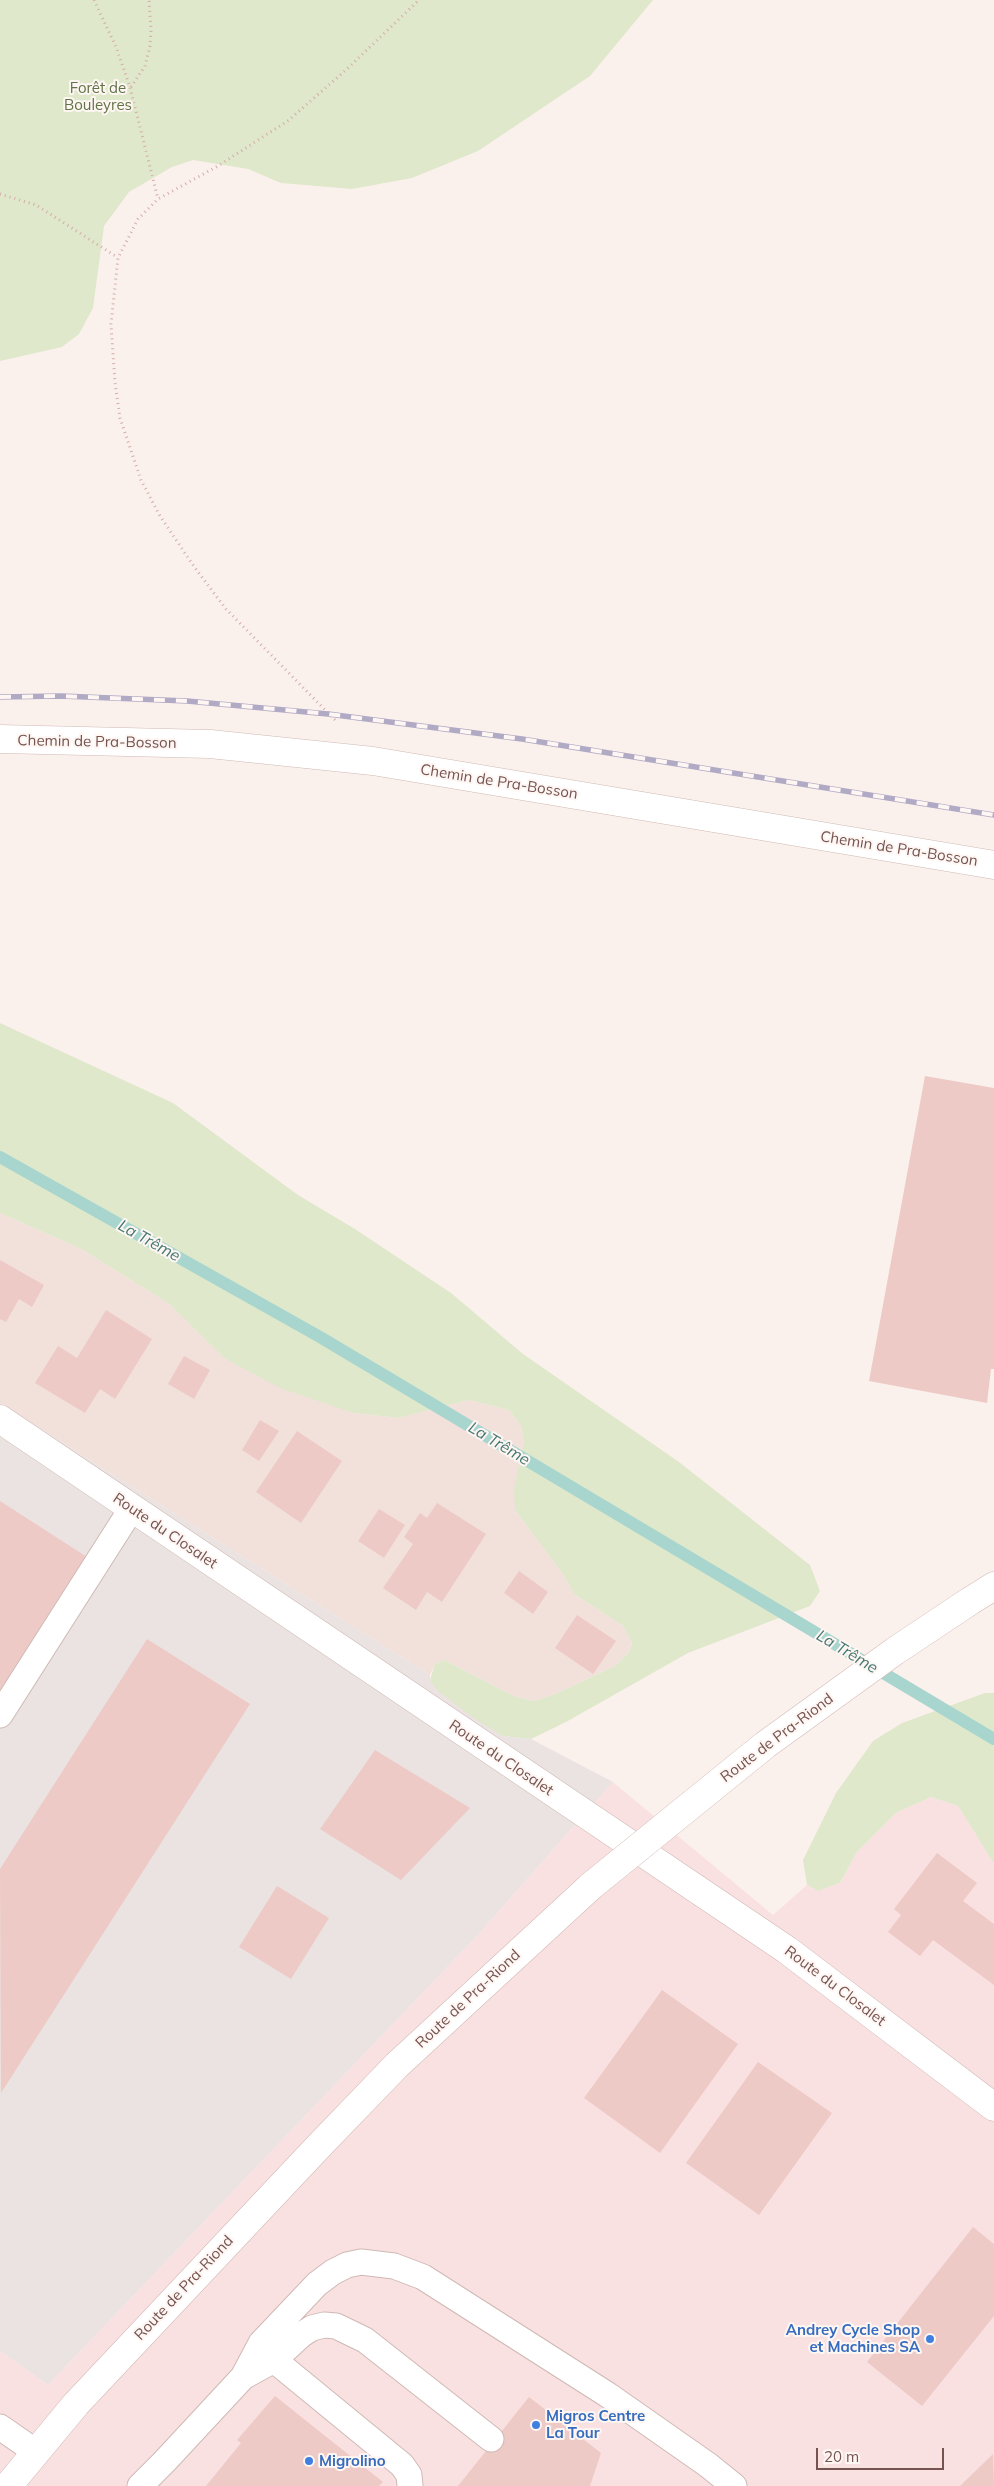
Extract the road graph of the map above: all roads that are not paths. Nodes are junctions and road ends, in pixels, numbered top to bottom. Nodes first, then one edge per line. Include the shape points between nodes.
1 (0, 739) edge
2 (994, 864) edge
3 (0, 1419) edge
4 (132, 1508) junction
5 (994, 1586) edge
6 (0, 1715) edge
7 (994, 2107) edge
8 (274, 2360) junction
9 (243, 2376) junction
10 (0, 2427) edge
11 (491, 2439) dead end
12 (36, 2452) junction
13 (8, 2486) edge
14 (140, 2486) edge
15 (410, 2486) edge
16 (734, 2486) edge

1 - 2 street, Chemin de Pra-Bosson via 210,744 373,761
3 - 4 street, Route du Closalet
4 - 6 lane
4 - 7 street, Route du Closalet via 787,1950
5 - 12 street, Route de Pra-Riond, bridge via 895,1651 765,1745 591,1886 384,2079 134,2341
8 - 9 lane
8 - 11 lane via 312,2328 324,2325 349,2331 365,2340
8 - 15 lane via 402,2465 409,2475
9 - 14 lane
9 - 16 lane via 261,2343 317,2284 333,2272 361,2262 394,2266 423,2276 608,2395
10 - 12 lane
12 - 13 street, Route de Pra-Riond

